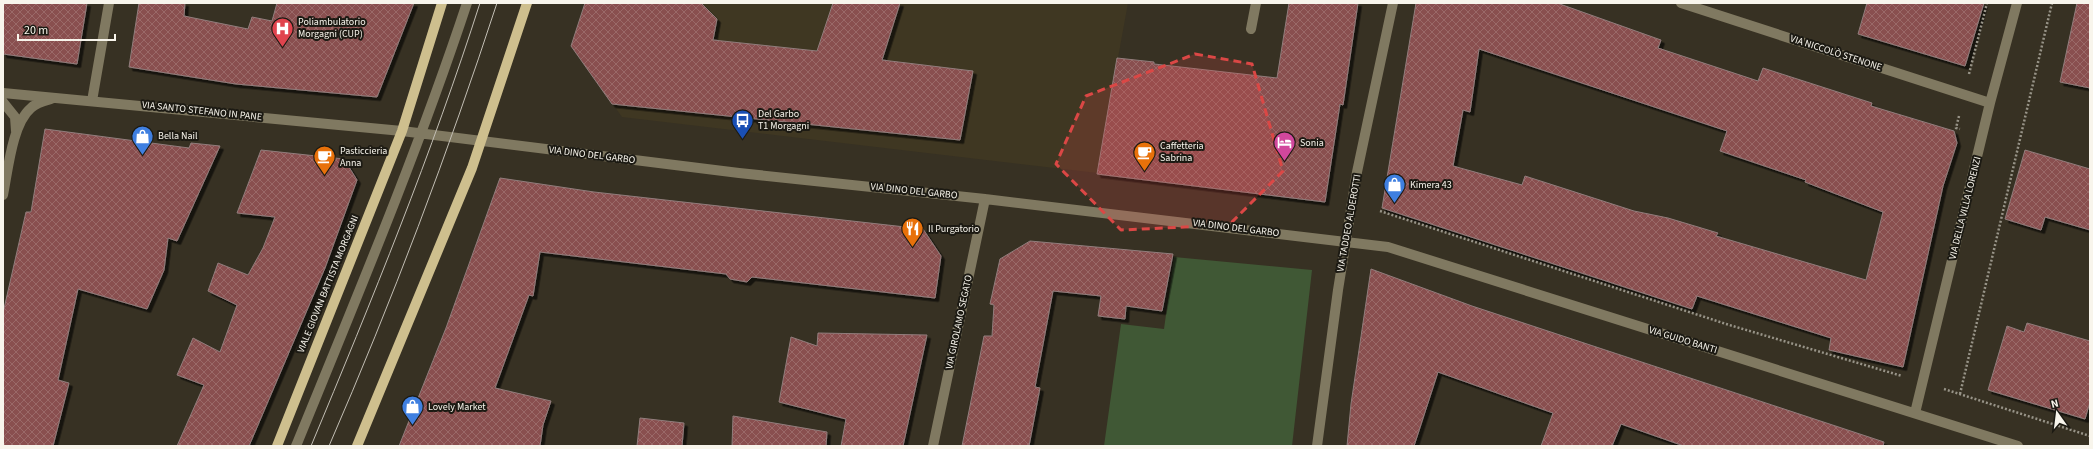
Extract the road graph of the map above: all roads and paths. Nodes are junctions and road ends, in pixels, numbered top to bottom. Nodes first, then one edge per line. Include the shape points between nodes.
1 (109, 3) edge
2 (442, 3) edge
3 (467, 3) edge
4 (527, 3) edge
5 (1256, 3) edge
6 (1393, 3) edge
7 (1681, 3) edge
8 (1987, 3) edge
9 (2017, 3) edge
10 (2052, 3) edge
11 (1252, 29) dead end
12 (1969, 73) dead end
13 (3, 92) edge
14 (56, 97) junction
15 (92, 101) junction
16 (3, 102) edge
17 (1990, 103) junction
18 (1956, 128) dead end
19 (1963, 130) dead end
20 (402, 131) junction
21 (422, 133) junction
22 (16, 137) junction
23 (482, 141) junction
24 (3, 195) edge
25 (986, 198) junction
26 (1380, 211) dead end
27 (1346, 241) junction
28 (1904, 376) dead end
29 (1915, 413) junction
30 (2090, 436) edge
31 (276, 446) edge
32 (296, 446) edge
33 (357, 446) edge
34 (933, 446) edge
35 (1317, 446) edge
36 (2018, 446) edge

1 - 15 street
2 - 20 main road, VIALE GIOVAN BATTISTA MORGAGNI
3 - 21 street
4 - 23 main road
5 - 11 street
6 - 27 street, VIA TADDEO ALDEROTTI via 1357,172
7 - 17 street, VIA NICCOLÒ STENONE
8 - 12 path
9 - 17 street, VIA DELLA VILLA LORENZI
10 - 30 path via 1960,394
13 - 14 street, VIA SANTO STEFANO IN PANE
14 - 15 street, VIA SANTO STEFANO IN PANE
14 - 22 street via 36,103 30,108 20,123
15 - 20 street, VIA SANTO STEFANO IN PANE
16 - 22 street via 14,117
17 - 29 street, VIA DELLA VILLA LORENZI
18 - 19 path
20 - 21 street
20 - 31 main road, VIALE GIOVAN BATTISTA MORGAGNI
21 - 23 street
21 - 32 street
22 - 24 street
23 - 25 street, VIA DINO DEL GARBO via 739,173
23 - 33 main road
25 - 27 street, VIA DINO DEL GARBO
25 - 34 street, VIA GIROLAMO SEGATO
26 - 28 path via 1726,324
27 - 29 street, VIA GUIDO BANTI via 1388,247
27 - 35 street, VIA TADDEO ALDEROTTI
29 - 36 street, VIA GUIDO BANTI

